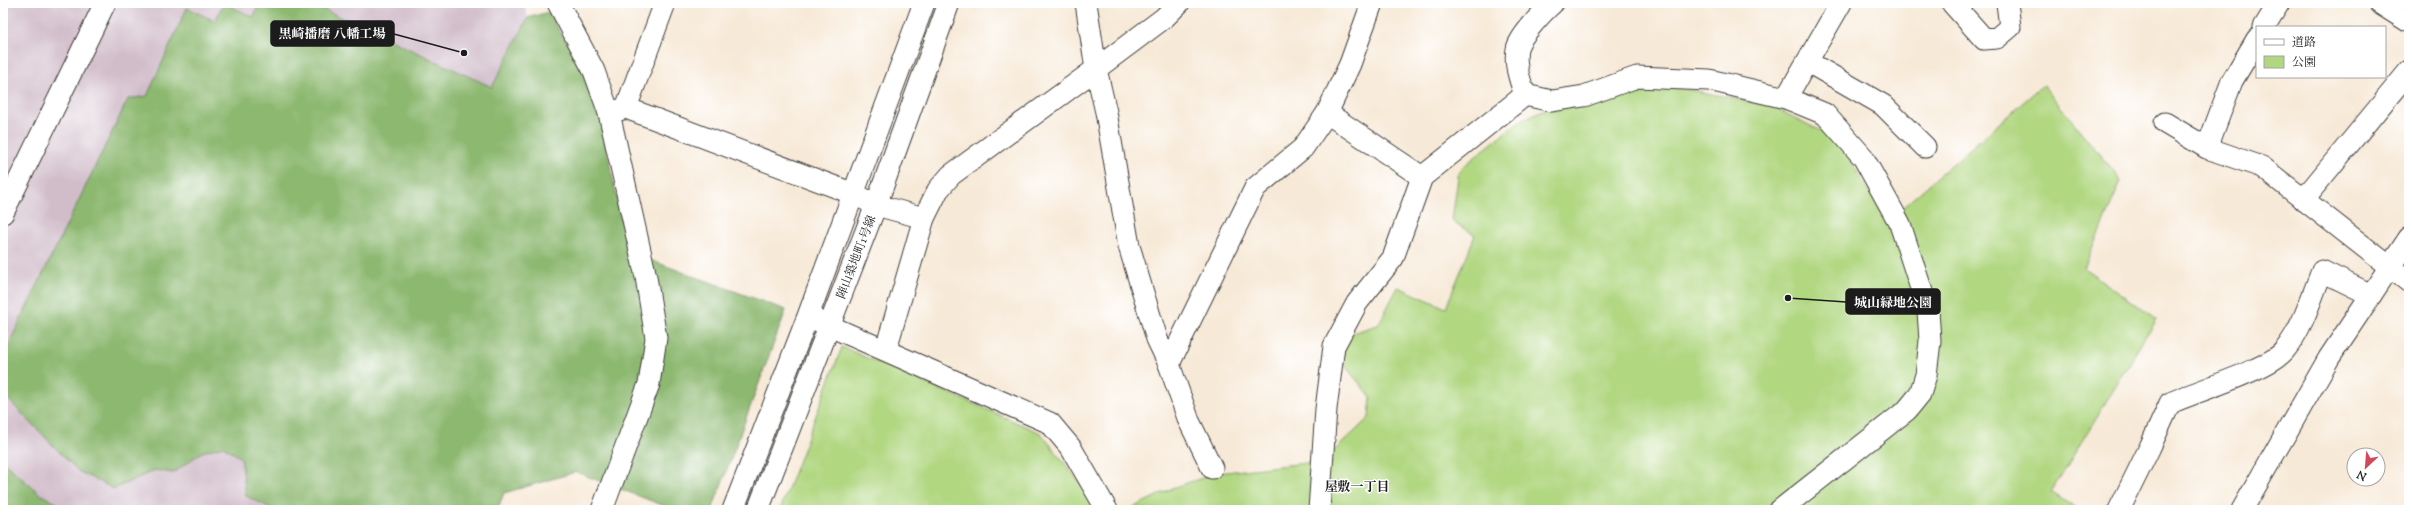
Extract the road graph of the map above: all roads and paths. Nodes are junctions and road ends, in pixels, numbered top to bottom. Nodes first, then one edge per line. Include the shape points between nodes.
1 (106, 3) edge
2 (558, 3) edge
3 (666, 3) edge
4 (924, 3) edge
5 (949, 3) edge
6 (1086, 3) edge
7 (1179, 3) edge
8 (1372, 3) edge
9 (1553, 3) edge
10 (1841, 3) edge
11 (1952, 3) edge
12 (2007, 3) edge
13 (2279, 3) edge
14 (2379, 3) edge
15 (2409, 22) edge
16 (2265, 26) edge
17 (2256, 41) edge
18 (1808, 62) junction
19 (1096, 69) junction
20 (2409, 71) edge
21 (1525, 95) junction
22 (1786, 98) junction
23 (618, 111) junction
24 (1327, 113) junction
25 (2165, 123) dead end
26 (1925, 147) dead end
27 (2207, 148) junction
28 (1422, 177) junction
29 (854, 194) junction
30 (2303, 200) junction
31 (876, 205) junction
32 (3, 213) edge
33 (924, 218) junction
34 (2409, 238) edge
35 (2391, 268) junction
36 (2409, 282) edge
37 (2371, 295) junction
38 (808, 316) junction
39 (830, 325) junction
40 (886, 349) junction
41 (1169, 364) junction
42 (1212, 468) dead end
43 (602, 510) edge
44 (733, 510) edge
45 (758, 510) edge
46 (1107, 510) edge
47 (1319, 510) edge
48 (1780, 510) edge
49 (2119, 510) edge
50 (2242, 510) edge

1 - 32 street
2 - 23 street
3 - 23 street
4 - 29 street, 陣山築地町1号線
5 - 31 street, 陣山築地町1号線
6 - 19 street
7 - 19 street via 1164,18
8 - 24 street via 1350,64
9 - 21 street via 1540,14 1517,48 1518,75
10 - 18 street
11 - 12 street via 1984,39 1997,38 2010,27
13 - 16 street
14 - 15 street
17 - 27 street via 2232,80
18 - 22 street
18 - 26 street via 1883,105
19 - 33 street via 951,175 938,190
19 - 41 street via 1129,246 1157,339
20 - 30 street
21 - 22 street via 1552,101 1584,96 1637,77 1709,80
21 - 28 street
22 - 48 street via 1826,114 1863,157 1900,224 1928,310 1930,341 1926,376 1920,394 1907,410
23 - 29 street
23 - 43 street via 656,338 648,384
24 - 28 street
24 - 41 street via 1303,148 1255,188
25 - 27 street
27 - 30 street via 2262,167
28 - 47 street via 1392,258 1357,303 1334,346 1326,409
29 - 31 street
29 - 38 street, 陣山築地町1号線
30 - 35 street
31 - 33 street
31 - 39 street, 陣山築地町1号線
33 - 40 street
34 - 35 street
35 - 36 street
35 - 37 street
37 - 49 street via 2322,271 2306,312 2283,351 2258,368 2170,402
37 - 50 street via 2329,358
38 - 39 street
38 - 44 street, 陣山築地町1号線
39 - 40 street
39 - 45 street, 陣山築地町1号線
40 - 46 street via 1050,423 1072,448
41 - 42 street via 1189,421

